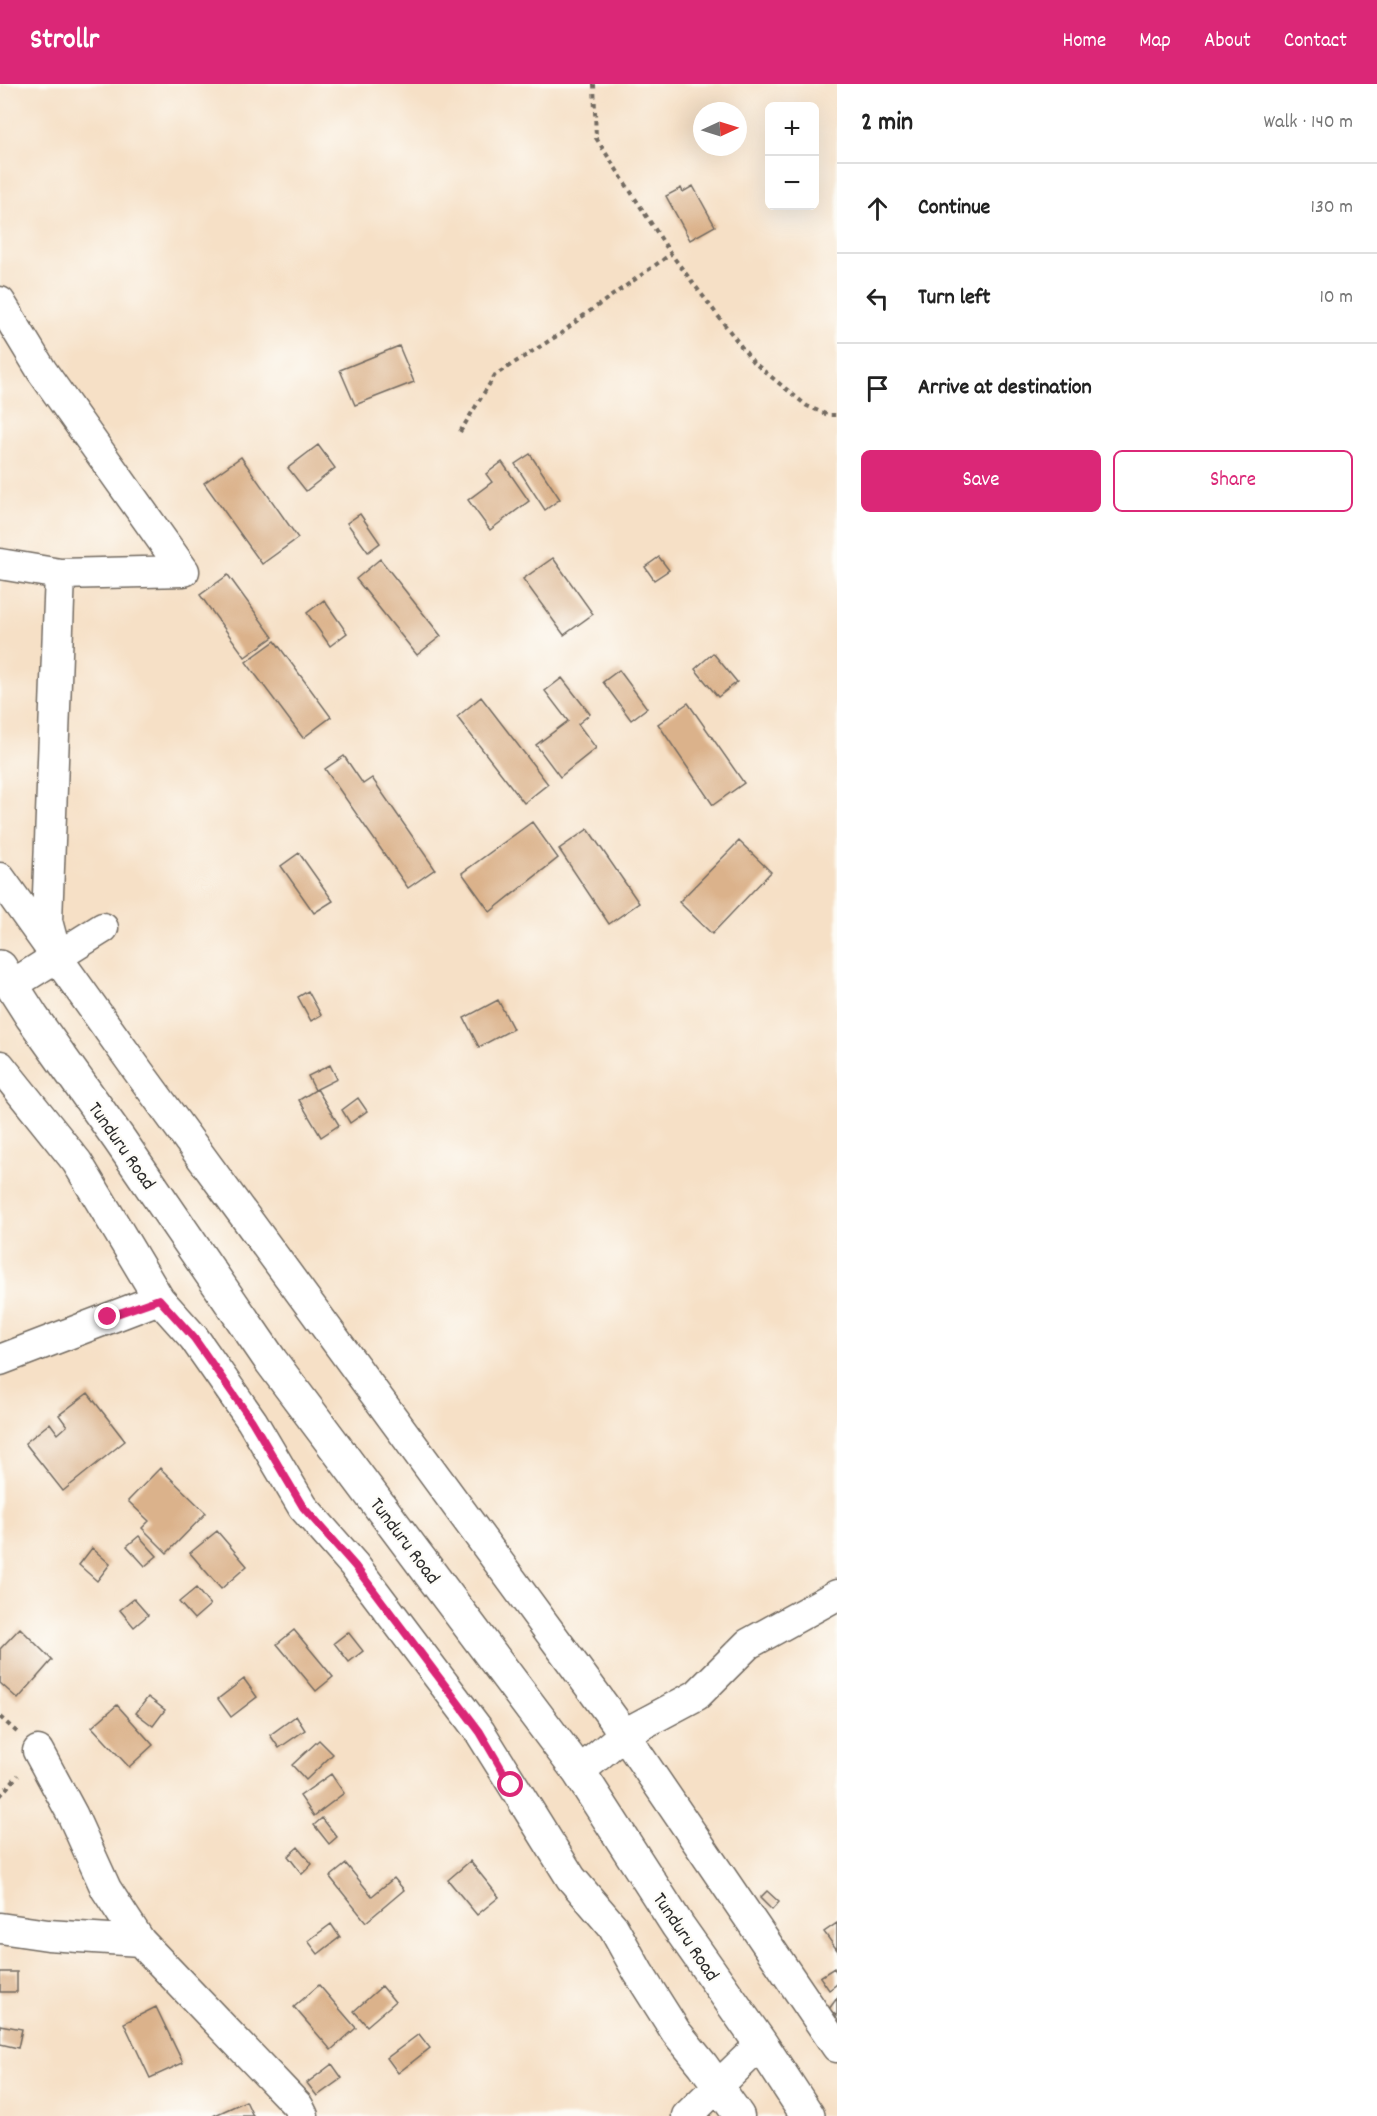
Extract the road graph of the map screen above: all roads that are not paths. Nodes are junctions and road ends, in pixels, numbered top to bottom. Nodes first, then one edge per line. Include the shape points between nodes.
1 (0, 302) edge
2 (0, 564) edge
3 (60, 574) junction
4 (0, 878) edge
5 (103, 928) dead end
6 (57, 955) junction
7 (6, 976) edge
8 (0, 1066) edge
9 (159, 1299) junction
10 (0, 1359) edge
11 (837, 1595) edge
12 (624, 1734) junction
13 (38, 1751) dead end
14 (579, 1772) junction
15 (0, 1928) edge
16 (140, 1941) junction
17 (761, 2044) junction
18 (837, 2047) edge
19 (718, 2086) junction
20 (303, 2116) edge
21 (687, 2116) edge
22 (739, 2116) edge
23 (808, 2116) edge

1 - 3 street via 42,371 184,571
2 - 3 street
3 - 6 street via 47,921
4 - 6 street
5 - 6 street
6 - 7 street
6 - 12 street
7 - 14 highway, Tunduru Road via 271,1361
8 - 9 street via 77,1162
9 - 10 street
9 - 19 street via 194,1338 252,1421 303,1507 355,1566 480,1732 571,1878 613,1927 676,2032
11 - 12 street via 748,1644 697,1695
12 - 14 street
12 - 18 street
13 - 16 street via 106,1889
14 - 17 highway, Tunduru Road via 678,1926
15 - 16 street
16 - 20 street via 298,2106
17 - 19 street
17 - 23 highway, Tunduru Road
19 - 21 street
19 - 22 street

